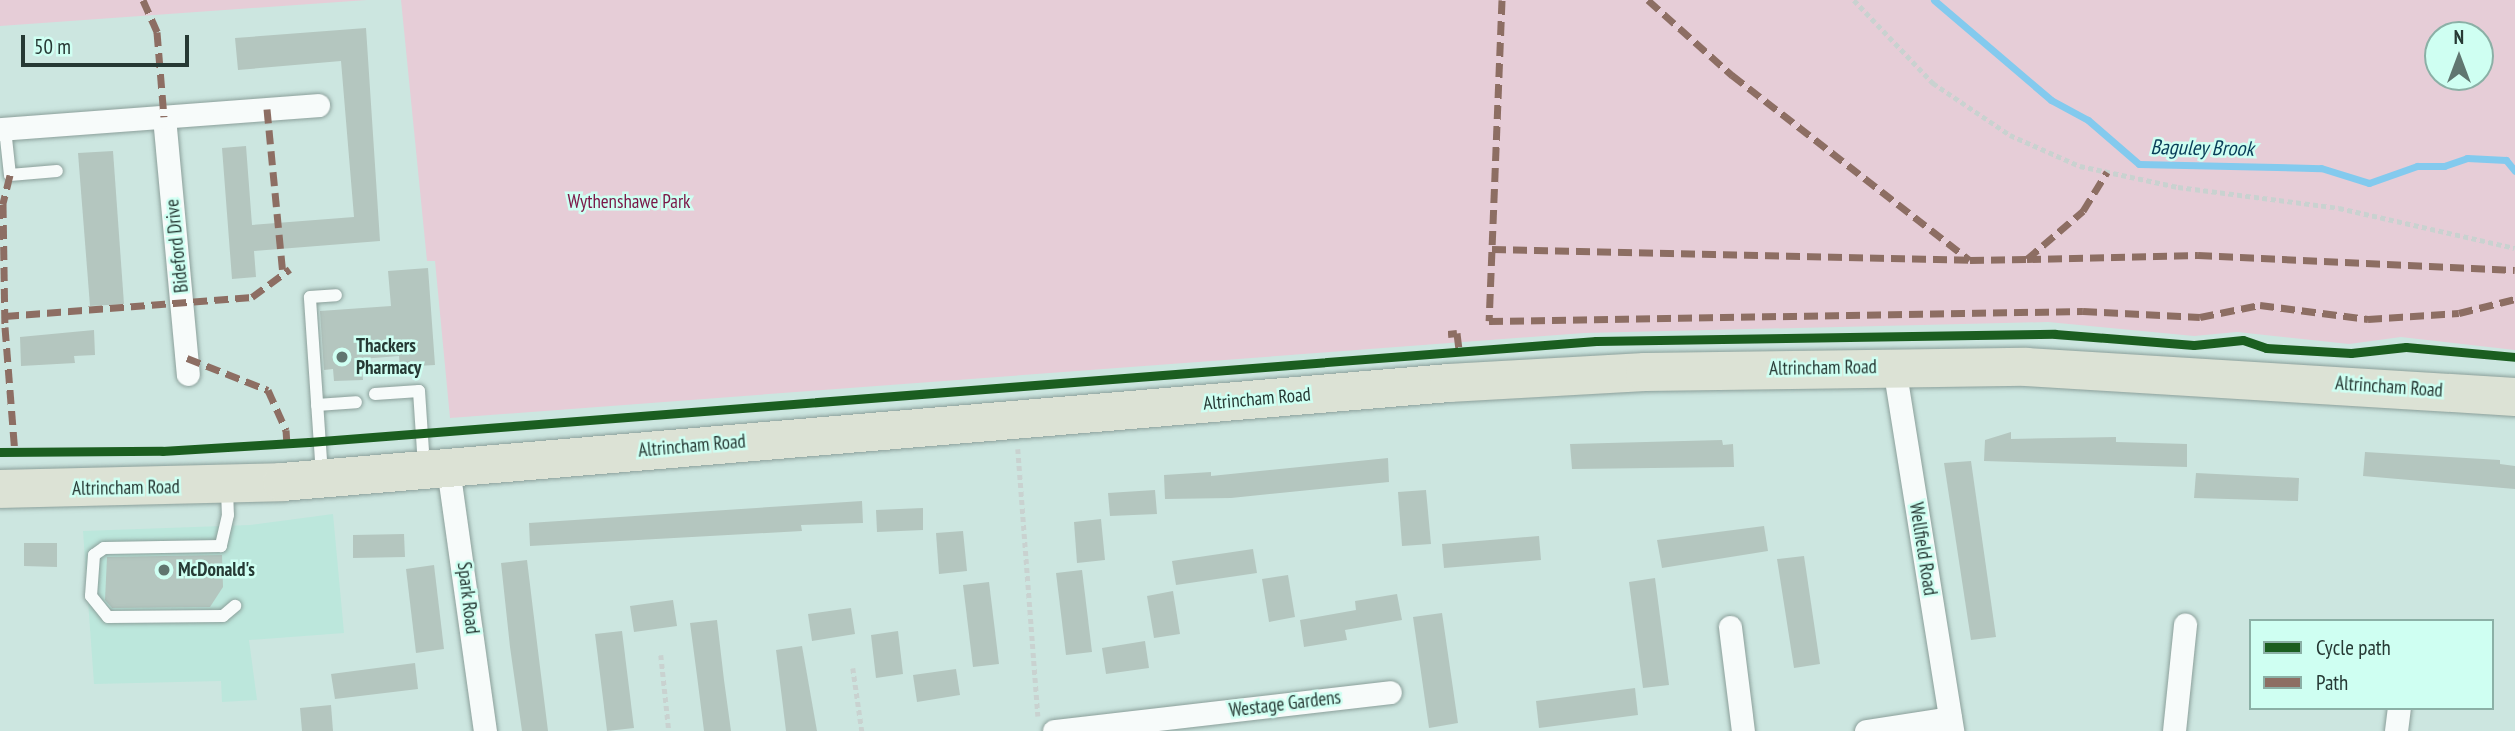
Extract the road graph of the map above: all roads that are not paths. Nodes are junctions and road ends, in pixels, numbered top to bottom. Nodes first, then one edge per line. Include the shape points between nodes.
1 (318, 105) dead end
2 (164, 117) junction
3 (3, 129) edge
4 (57, 172) dead end
5 (336, 295) dead end
6 (1894, 367) junction
7 (188, 374) dead end
8 (375, 394) dead end
9 (2515, 397) edge
10 (356, 402) dead end
11 (317, 405) junction
12 (436, 469) junction
13 (322, 479) junction
14 (227, 485) junction
15 (0, 489) edge
16 (235, 606) dead end
17 (2185, 625) dead end
18 (1730, 627) dead end
19 (1390, 692) dead end
20 (2399, 710) edge
21 (1951, 724) edge
22 (1046, 726) edge
23 (480, 730) edge
24 (1743, 731) edge
25 (1866, 731) edge
26 (2174, 731) edge
27 (2396, 731) edge

1 - 2 street
2 - 3 street
2 - 7 street, Bideford Drive
3 - 4 lane via 10,175
5 - 11 lane via 310,297
6 - 9 highway, Altrincham Road via 2127,370
6 - 12 highway, Altrincham Road via 1552,376
6 - 21 street, Wellfield Road
8 - 12 lane via 419,391
10 - 11 lane
11 - 13 lane
12 - 13 highway, Altrincham Road
12 - 23 street, Spark Road
13 - 14 highway, Altrincham Road
14 - 15 highway, Altrincham Road
14 - 16 lane via 228,515 221,546 104,548 94,555 91,596 108,617 223,616
17 - 26 street
18 - 24 street
19 - 22 street, Westage Gardens
20 - 27 street
21 - 25 street

